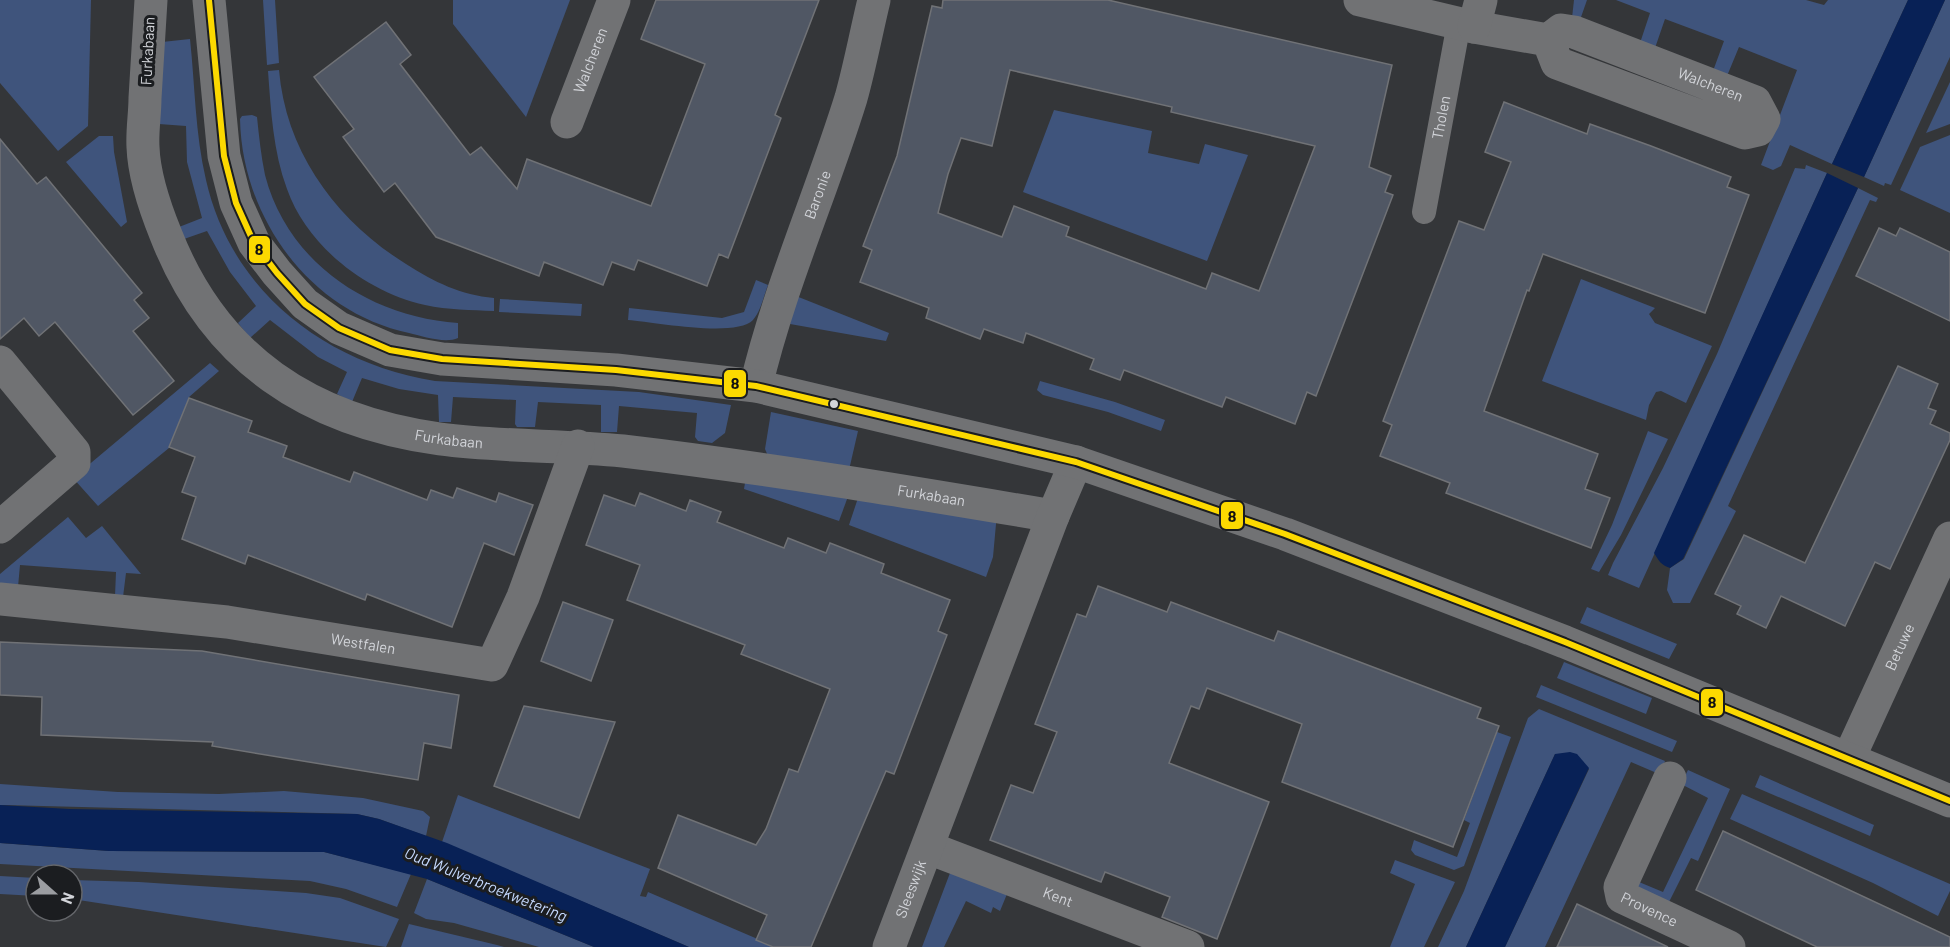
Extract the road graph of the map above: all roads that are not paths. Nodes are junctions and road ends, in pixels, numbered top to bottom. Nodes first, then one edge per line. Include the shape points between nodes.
1 (151, 0) edge
2 (209, 0) edge
3 (614, 0) edge
4 (874, 0) edge
5 (1360, 0) edge
6 (1472, 17) edge
7 (1548, 40) junction
8 (567, 122) dead end
9 (1424, 212) dead end
10 (0, 362) edge
11 (756, 386) junction
12 (579, 447) junction
13 (1076, 462) junction
14 (1053, 516) junction
15 (0, 527) edge
16 (1950, 538) edge
17 (0, 599) edge
18 (1849, 758) junction
19 (1670, 778) dead end
20 (1950, 801) edge
21 (928, 848) junction
22 (890, 947) edge
23 (1188, 947) edge
24 (1729, 947) edge

1 - 12 street, Furkabaan via 143,147 154,206 172,252 198,299 230,341 288,389 321,407 368,424 441,439
2 - 11 street via 224,156 236,203 254,243 277,273 305,304 339,328 390,350 442,359 616,370
3 - 8 street, Walcheren
4 - 11 street, Baronie via 851,97 769,330
5 - 6 street, Walcheren
6 - 7 street, Walcheren
6 - 9 lane, Tholen
7 - 7 street, Walcheren via 1557,63 1745,132 1752,133 1762,126 1762,112 1755,102 1574,32 1561,30
10 - 15 street via 74,452 74,463
11 - 13 street
12 - 14 street, Furkabaan via 741,465
12 - 17 street, Westfalen via 524,597 492,665 227,622
13 - 14 street, Sleeswijk
13 - 18 street via 1285,534
14 - 21 street, Sleeswijk
16 - 18 street, Betuwe
18 - 20 street
19 - 24 street, Provence via 1620,887 1622,897
21 - 22 street, Sleeswijk
21 - 23 street, Kent

